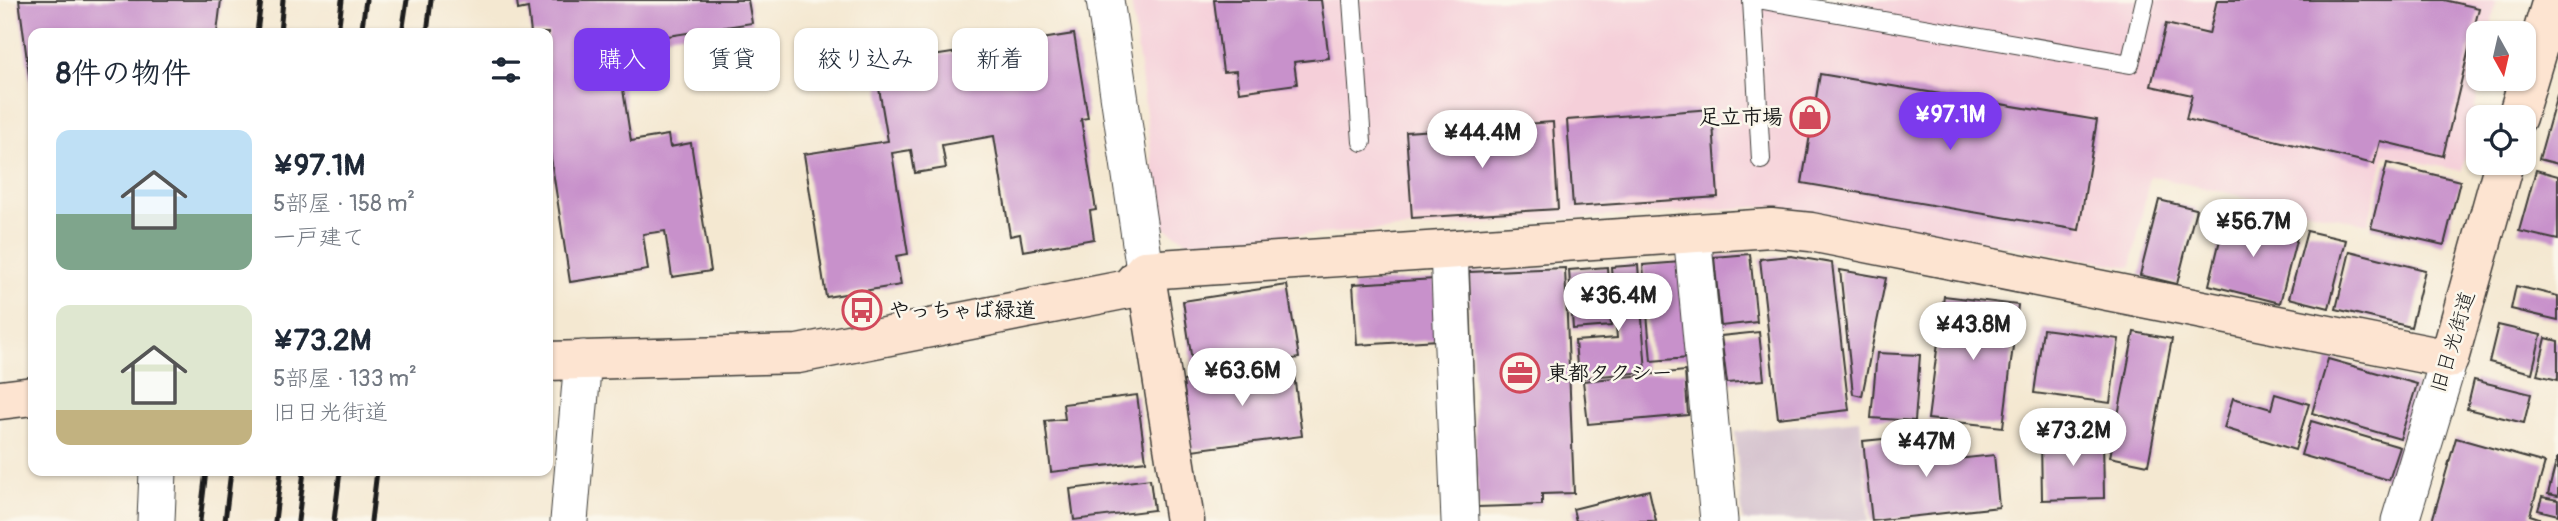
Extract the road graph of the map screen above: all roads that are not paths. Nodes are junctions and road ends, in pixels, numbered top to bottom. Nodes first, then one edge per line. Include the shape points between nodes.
1 (1105, 0) edge
2 (1352, 0) edge
3 (1752, 0) edge
4 (1763, 0) edge
5 (2145, 0) edge
6 (2552, 0) edge
7 (2521, 105) edge
8 (1362, 142) dead end
9 (1761, 160) dead end
10 (2501, 175) edge
11 (1692, 233) junction
12 (1449, 250) junction
13 (1145, 270) junction
14 (2449, 359) junction
15 (565, 360) edge
16 (28, 397) edge
17 (0, 400) edge
18 (158, 476) edge
19 (156, 521) edge
20 (569, 521) edge
21 (1185, 521) edge
22 (1460, 521) edge
23 (1719, 521) edge
24 (2400, 521) edge

1 - 13 street
2 - 8 lane
3 - 9 lane
4 - 5 lane via 2130,64
6 - 7 street
10 - 14 street, 旧日光街道
11 - 12 street
11 - 14 street via 1771,228 1811,232
11 - 23 street
12 - 13 street
12 - 22 street
13 - 15 street via 1128,289 798,354
13 - 21 street
14 - 24 street, 旧日光街道
15 - 20 street
16 - 17 street
18 - 19 street

